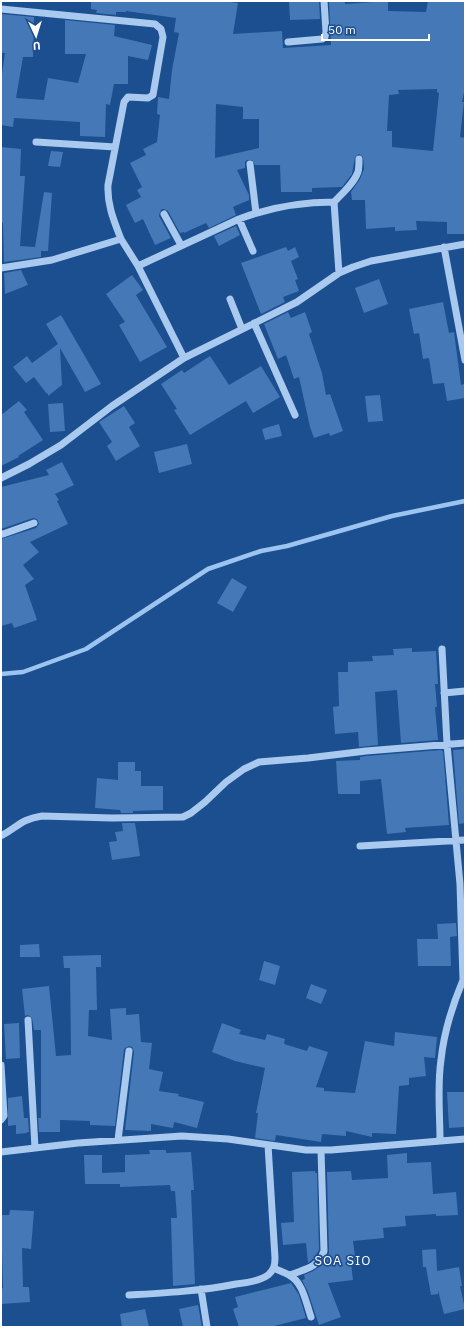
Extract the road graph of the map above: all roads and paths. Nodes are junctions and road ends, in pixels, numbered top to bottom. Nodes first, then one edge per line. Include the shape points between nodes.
1 (324, 1) edge
2 (1, 9) edge
3 (288, 42) dead end
4 (36, 142) dead end
5 (115, 147) junction
6 (359, 159) dead end
7 (250, 164) dead end
8 (334, 202) junction
9 (256, 213) junction
10 (164, 214) dead end
11 (239, 218) junction
12 (120, 239) junction
13 (465, 244) edge
14 (181, 245) junction
15 (444, 247) junction
16 (253, 251) dead end
17 (138, 266) junction
18 (1, 268) edge
19 (339, 273) junction
20 (230, 299) dead end
21 (254, 323) junction
22 (242, 329) junction
23 (184, 358) junction
24 (465, 360) edge
25 (295, 414) dead end
26 (1, 478) edge
27 (34, 523) dead end
28 (1, 534) edge
29 (442, 649) dead end
30 (465, 691) edge
31 (444, 693) junction
32 (447, 744) junction
33 (465, 744) edge
34 (1, 836) edge
35 (465, 840) edge
36 (456, 841) junction
37 (360, 846) dead end
38 (464, 980) edge
39 (28, 1020) dead end
40 (129, 1051) dead end
41 (1, 1065) edge
42 (1, 1120) edge
43 (465, 1139) edge
44 (118, 1140) junction
45 (440, 1140) junction
46 (268, 1145) junction
47 (35, 1148) junction
48 (321, 1150) junction
49 (1, 1152) edge
50 (274, 1268) junction
51 (290, 1275) junction
52 (201, 1289) junction
53 (129, 1295) dead end
54 (310, 1317) dead end
55 (207, 1327) edge

1 - 3 street via 325,37
2 - 5 street via 155,24 161,29 163,37 155,92 151,97 132,96 125,99
4 - 5 street
5 - 12 street via 107,195
6 - 8 street via 358,171
7 - 9 street
8 - 9 street via 294,204
8 - 19 street
9 - 11 street
10 - 14 street
11 - 14 street
11 - 16 street
12 - 17 street
12 - 18 street via 52,260
13 - 15 street
14 - 17 street
15 - 19 street via 371,261
15 - 24 street
17 - 23 street
19 - 21 street via 297,302
20 - 22 street
21 - 22 street
21 - 25 street
22 - 23 street
23 - 26 street via 112,406 61,445
27 - 28 street
29 - 31 street
30 - 31 street
31 - 32 street
32 - 33 street
32 - 34 street via 259,762 232,777 205,802 183,817 42,816 21,822
32 - 36 street
35 - 36 street
36 - 37 street
36 - 38 street
38 - 45 street via 451,1012 442,1047
39 - 47 street
40 - 44 street
41 - 42 street via 4,1116
43 - 45 street
44 - 46 street via 182,1136
44 - 47 street
45 - 48 street
46 - 48 street
46 - 50 street
47 - 49 street
48 - 51 street via 324,1251 314,1266
50 - 51 street
50 - 52 street via 268,1275 249,1282
51 - 54 street via 300,1285
52 - 53 street
52 - 55 street

